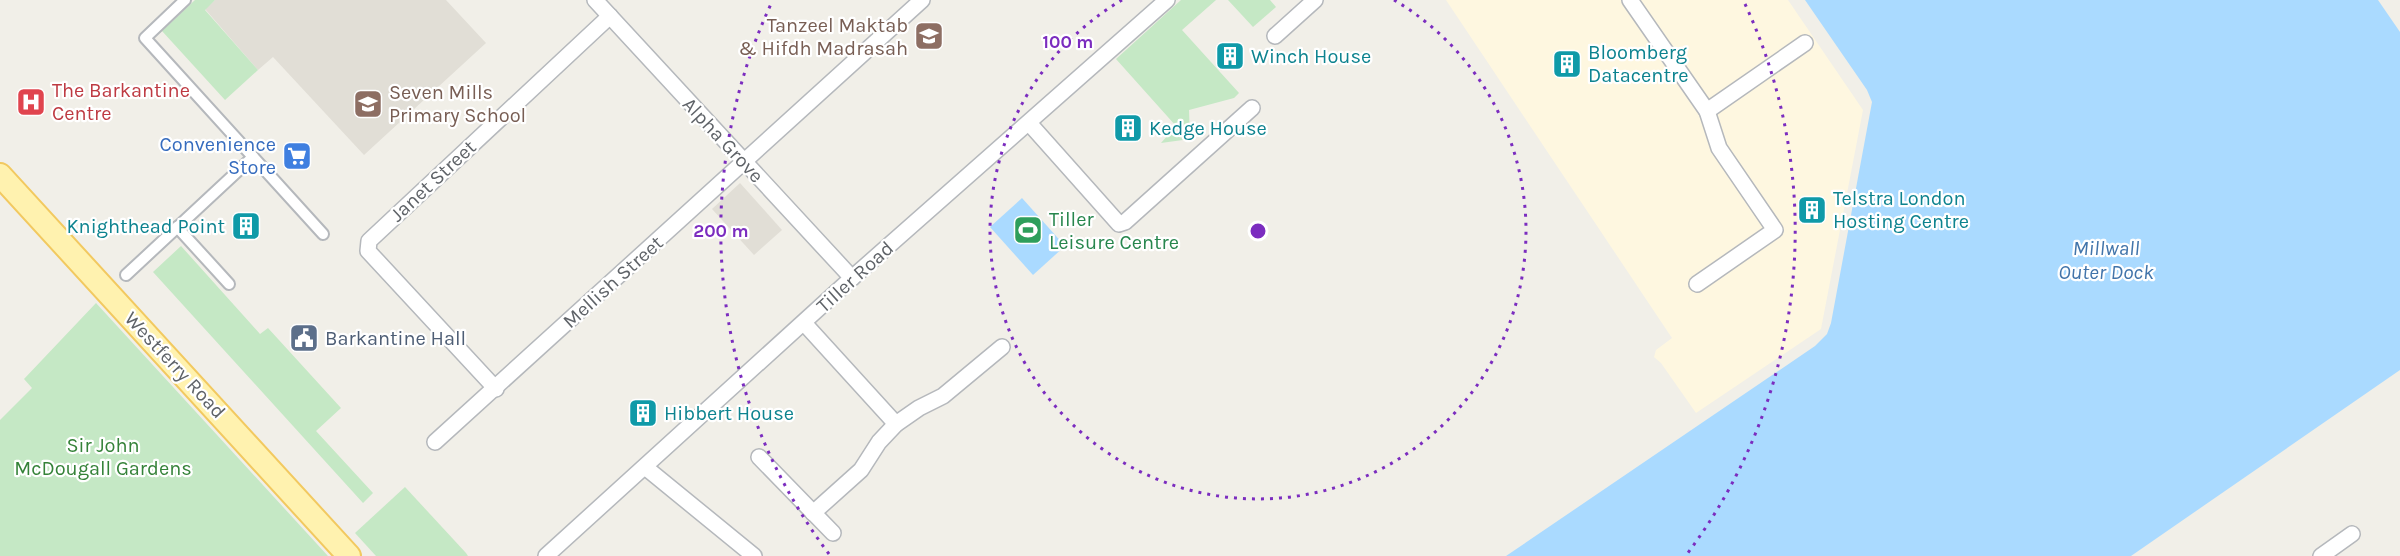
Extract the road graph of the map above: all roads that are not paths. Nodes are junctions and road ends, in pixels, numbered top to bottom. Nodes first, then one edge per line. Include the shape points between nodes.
1 (185, 0) edge
2 (595, 0) edge
3 (922, 0) edge
4 (1167, 0) edge
5 (1315, 0) edge
6 (1630, 0) edge
7 (610, 16) junction
8 (1275, 36) dead end
9 (1806, 43) dead end
10 (1252, 108) dead end
11 (1707, 111) junction
12 (1029, 123) junction
13 (253, 157) junction
14 (744, 163) junction
15 (0, 175) edge
16 (177, 227) junction
17 (323, 234) dead end
18 (126, 275) dead end
19 (852, 278) junction
20 (229, 284) dead end
21 (1697, 284) dead end
22 (804, 324) junction
23 (1002, 347) dead end
24 (496, 389) junction
25 (896, 424) junction
26 (435, 442) dead end
27 (759, 457) dead end
28 (645, 467) junction
29 (813, 513) junction
30 (833, 532) dead end
31 (2352, 534) dead end
32 (349, 556) edge
33 (546, 556) edge
34 (754, 556) edge
35 (2321, 556) edge

1 - 13 street via 145,38
2 - 7 street, Alpha Grove
3 - 14 street, Mellish Street
4 - 12 street, Tiller Road
5 - 8 street
6 - 11 street
7 - 14 street, Alpha Grove
7 - 24 street, Janet Street via 369,241 368,251
9 - 11 street
10 - 12 street via 1119,224
11 - 21 street via 1719,148 1775,230
12 - 19 street, Tiller Road
13 - 16 street
13 - 17 street
14 - 19 street, Alpha Grove
14 - 24 street, Mellish Street
15 - 32 main road, Westferry Road
16 - 18 street
16 - 20 street
19 - 22 street, Tiller Road
22 - 25 street
22 - 28 street, Tiller Road
23 - 25 street via 944,396
24 - 26 street, Mellish Street
25 - 29 street via 861,470
27 - 29 street
28 - 33 street, Tiller Road
28 - 34 street
29 - 30 street
31 - 35 street

